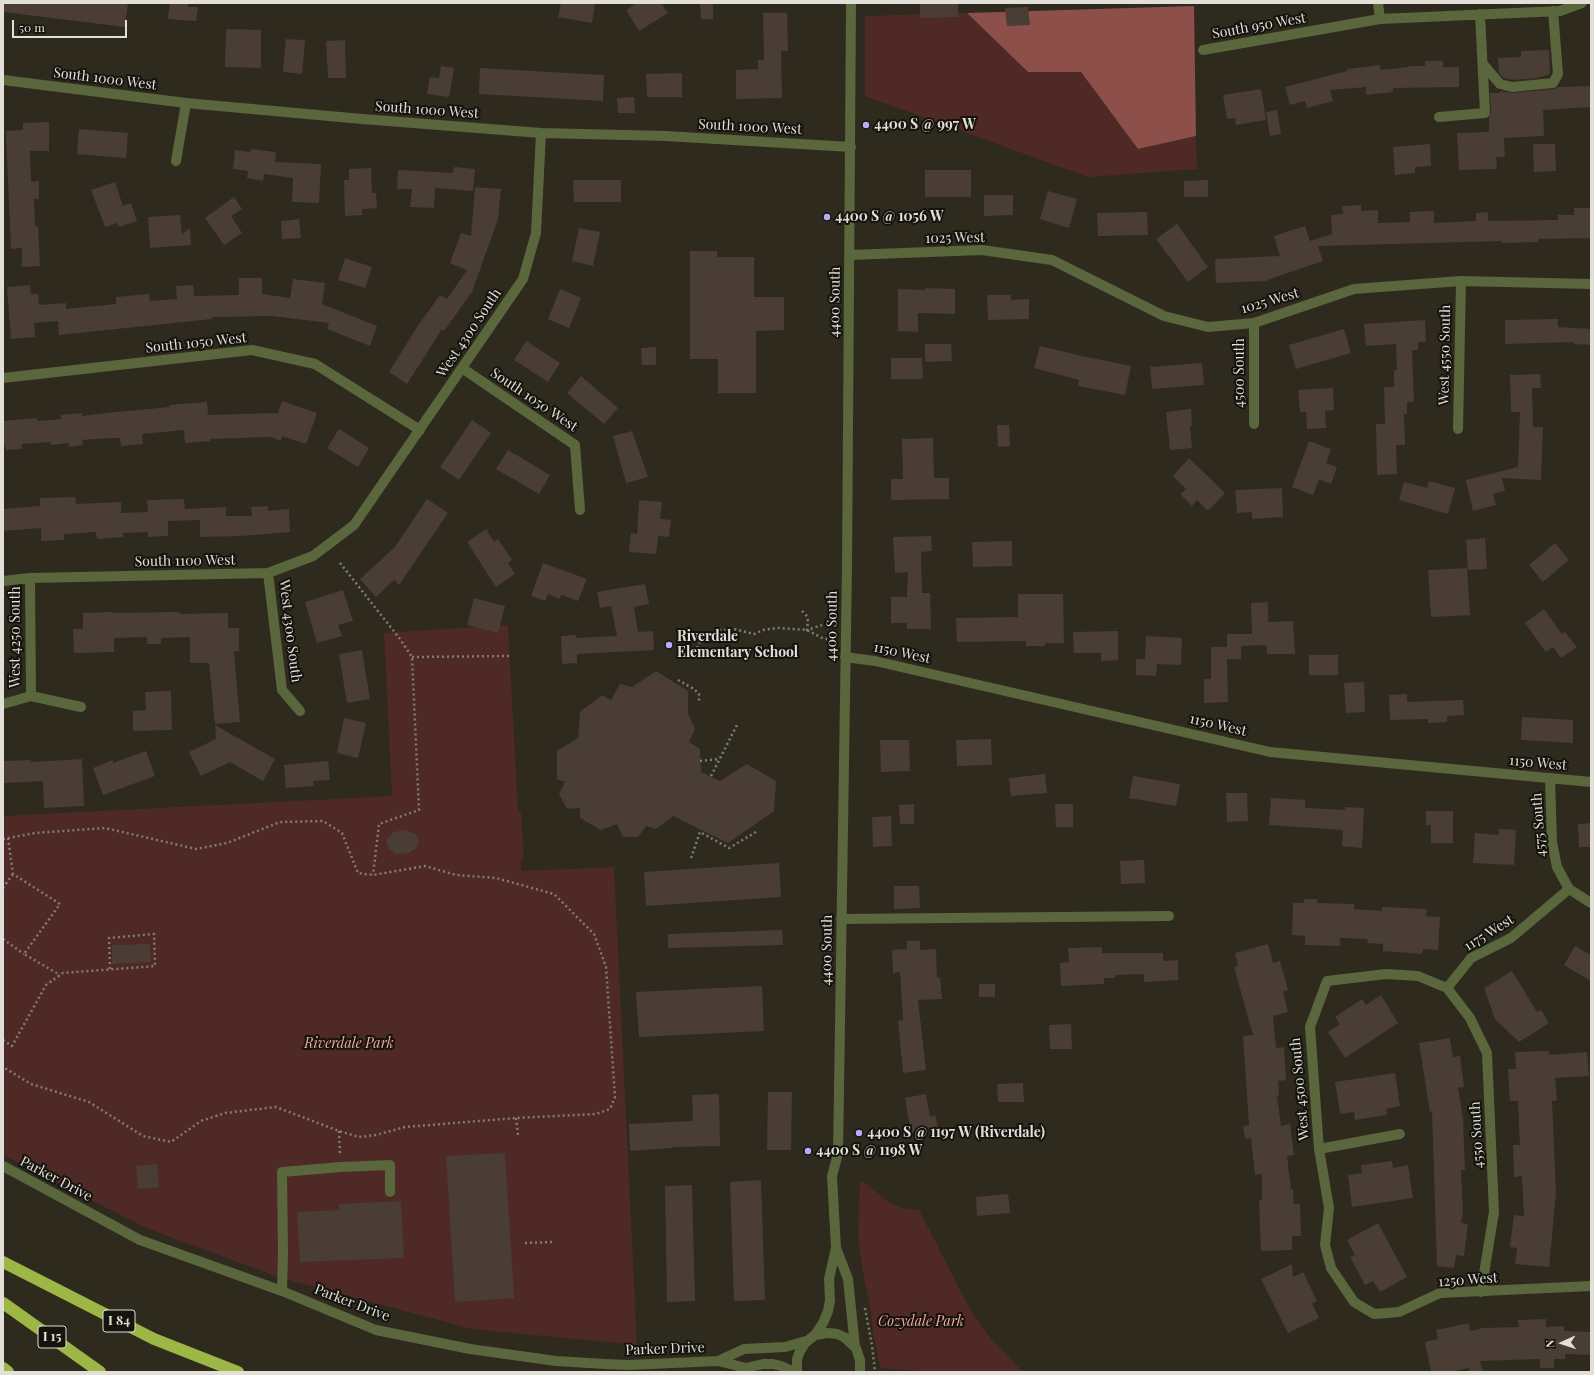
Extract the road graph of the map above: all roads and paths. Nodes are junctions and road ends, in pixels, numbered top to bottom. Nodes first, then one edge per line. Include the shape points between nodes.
1 (851, 3) edge
2 (1378, 3) edge
3 (1582, 3) edge
4 (1553, 11) junction
5 (1480, 14) junction
6 (1380, 19) junction
7 (1203, 50) dead end
8 (1482, 64) junction
9 (3, 80) edge
10 (186, 103) junction
11 (1439, 117) dead end
12 (541, 133) junction
13 (851, 147) junction
14 (176, 161) dead end
15 (850, 255) junction
16 (1460, 281) junction
17 (1591, 284) edge
18 (1254, 323) junction
19 (462, 368) junction
20 (3, 378) edge
21 (1254, 424) dead end
22 (1458, 429) dead end
23 (420, 430) junction
24 (580, 510) dead end
25 (354, 526) joint
26 (340, 564) dead end
27 (268, 573) junction
28 (30, 578) junction
29 (3, 581) edge
30 (802, 611) dead end
31 (822, 625) dead end
32 (807, 630) junction
33 (827, 639) dead end
34 (696, 648) dead end
35 (510, 656) dead end
36 (412, 657) junction
37 (845, 657) junction
38 (678, 680) dead end
39 (31, 696) junction
40 (699, 703) dead end
41 (3, 704) edge
42 (81, 707) dead end
43 (300, 711) dead end
44 (738, 724) dead end
45 (719, 759) junction
46 (700, 761) dead end
47 (711, 776) dead end
48 (1550, 778) junction
49 (1591, 782) edge
50 (756, 832) dead end
51 (8, 838) junction
52 (3, 839) edge
53 (691, 858) dead end
54 (13, 874) junction
55 (373, 875) junction
56 (3, 888) edge
57 (1569, 889) junction
58 (1591, 903) edge
59 (1169, 916) dead end
60 (841, 919) junction
61 (3, 940) edge
62 (24, 954) junction
63 (110, 969) junction
64 (60, 975) junction
65 (1447, 988) junction
66 (3, 1040) edge
67 (3, 1069) edge
68 (516, 1118) junction
69 (339, 1131) junction
70 (1400, 1134) dead end
71 (518, 1135) dead end
72 (1319, 1150) junction
73 (340, 1158) dead end
74 (3, 1166) edge
75 (390, 1192) dead end
76 (553, 1242) dead end
77 (525, 1243) dead end
78 (836, 1248) junction
79 (3, 1262) edge
80 (1591, 1286) edge
81 (282, 1291) junction
82 (1481, 1292) junction
83 (864, 1301) dead end
84 (1354, 1302) joint
85 (3, 1303) edge
86 (815, 1335) junction
87 (806, 1342) junction
88 (855, 1347) junction
89 (718, 1361) junction
90 (3, 1368) edge
91 (8, 1372) edge
92 (100, 1372) edge
93 (238, 1372) edge
94 (794, 1372) edge
95 (797, 1372) edge
96 (860, 1372) edge
97 (875, 1372) edge

1 - 13 street, 4400 South
2 - 6 street
3 - 4 street, South 950 West
4 - 5 street, South 950 West
4 - 8 street via 1558,74 1553,83 1512,87 1500,84
5 - 6 street, South 950 West
5 - 8 street
6 - 7 street, South 950 West
8 - 11 street via 1485,113
9 - 10 street, South 1000 West
10 - 12 street, South 1000 West
10 - 14 street
12 - 13 street, South 1000 West via 666,136
12 - 19 street, West 4300 South via 536,234 523,279
13 - 15 street, 4400 South
15 - 18 street, 1025 West via 982,250 1052,260 1164,316 1208,328
15 - 37 street, 4400 South
16 - 17 street, 1025 West
16 - 18 street, 1025 West via 1354,289
16 - 22 street, West 4550 South
18 - 21 street, 4500 South
19 - 23 street, West 4300 South
19 - 24 street, South 1050 West via 575,445
20 - 23 street, South 1050 West via 252,350 315,364
23 - 25 street, West 4300 South
25 - 27 street, South 1100 West via 313,556
26 - 36 path
27 - 28 street, South 1100 West
27 - 43 street, West 4300 South via 282,690
28 - 29 street, South 1100 West
28 - 39 street, West 4250 South
30 - 32 path via 808,621
31 - 32 path
32 - 33 path
32 - 34 path via 778,628 754,634 734,629 718,630 701,640
35 - 36 path
36 - 55 path via 419,810 379,824
37 - 48 street, 1150 West via 883,662 1270,752
37 - 60 street, 4400 South
38 - 40 path via 699,694
39 - 41 street, West 4250 South
39 - 42 street, West 4250 South
44 - 45 path
45 - 46 path
45 - 47 path
48 - 49 street, 1150 West
48 - 57 street, 4575 South via 1552,842 1557,867
50 - 53 path via 729,848 700,832
51 - 52 path
51 - 54 path
51 - 55 path via 35,833 105,828 196,849 227,843 280,822 323,821 342,833 358,873
54 - 56 path
54 - 62 path via 60,904
55 - 68 path via 425,866 456,875 496,878 554,894 594,934 606,967 614,1097 610,1109 596,1114
57 - 58 street, 4575 South
57 - 65 street, 1175 West via 1511,938 1471,958
59 - 60 street
60 - 78 street, 4400 South via 838,1154 832,1176
61 - 62 path
62 - 64 path
63 - 63 path via 155,966 154,934 109,938
63 - 64 path
64 - 66 path via 46,985 12,1046
65 - 72 street, West 4500 South via 1418,976 1386,974 1327,981 1310,1027
65 - 82 street, 4550 South via 1470,1018 1487,1053 1494,1212
67 - 69 path via 31,1084 89,1102 143,1136 170,1142 200,1121 225,1113 276,1107
68 - 69 path via 404,1127 358,1137
68 - 71 path
69 - 73 path
70 - 72 street, West 4500 South
72 - 84 street, West 4500 South via 1329,1208 1325,1245 1331,1268
74 - 81 street, Parker Drive via 140,1240
75 - 81 street via 390,1165 282,1172
76 - 77 path
78 - 86 street via 830,1279 829,1305 823,1323
78 - 88 street via 848,1279
79 - 93 highway, I 84 via 154,1339
80 - 82 street, 1250 West
81 - 89 street, Parker Drive via 376,1330 470,1349 556,1361 605,1364
82 - 84 street, 1250 West via 1440,1293 1399,1312 1374,1314
83 - 97 path
85 - 92 highway, I 15
86 - 87 street
86 - 88 street via 837,1334 848,1339
87 - 89 street, Parker Drive via 785,1347 744,1349
87 - 95 street via 798,1355
88 - 96 street via 860,1360
89 - 94 street, Parker Drive via 746,1368 773,1364
90 - 91 highway

